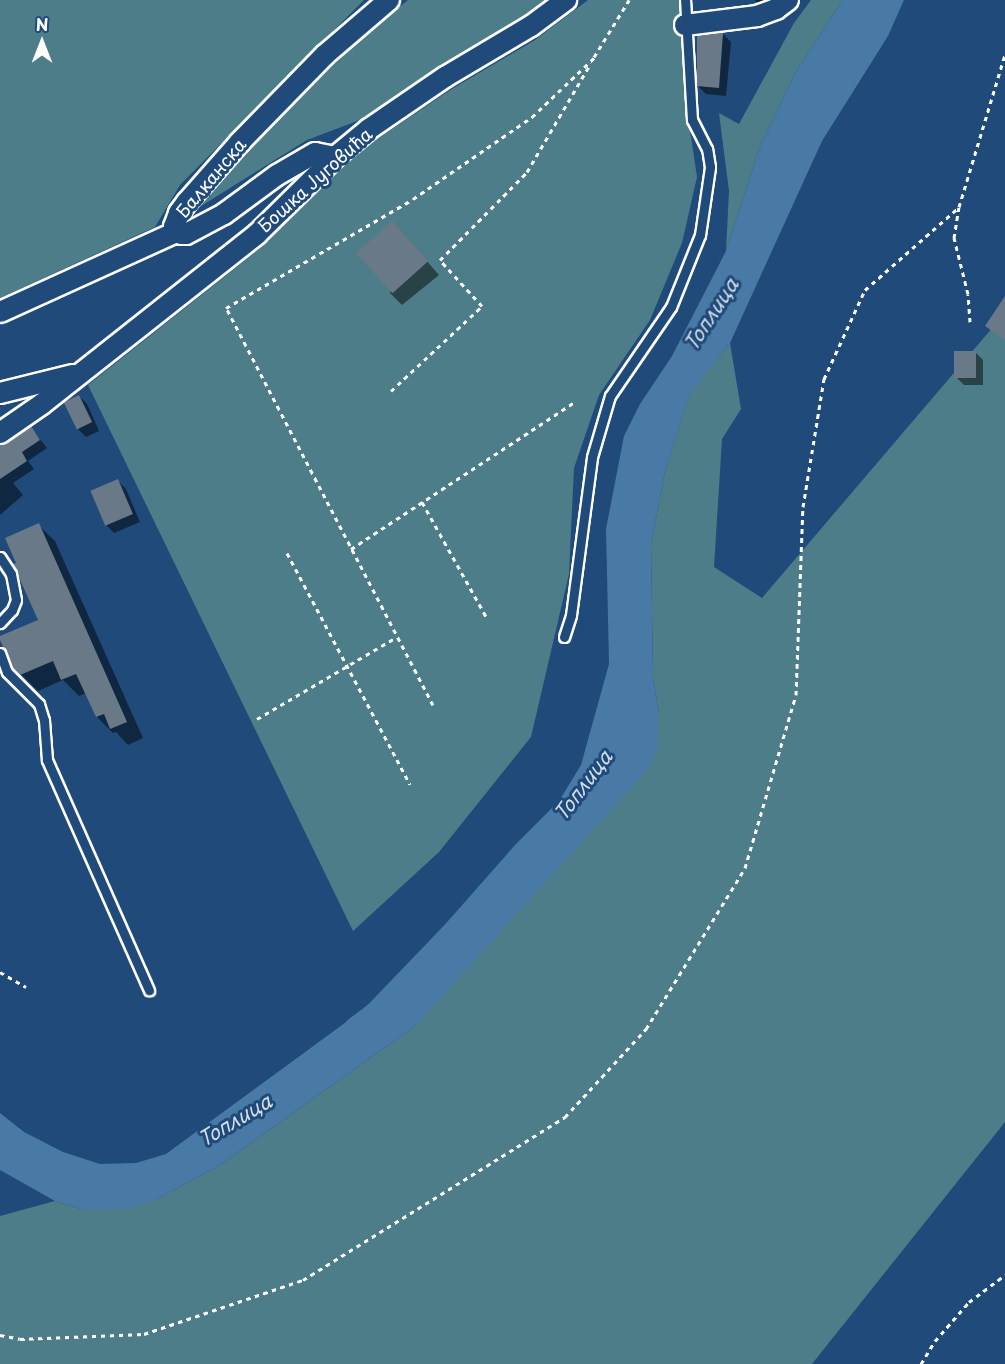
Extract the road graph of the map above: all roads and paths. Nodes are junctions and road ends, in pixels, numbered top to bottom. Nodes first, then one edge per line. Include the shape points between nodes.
1 (389, 0) edge
2 (566, 0) edge
3 (629, 0) edge
4 (685, 0) edge
5 (788, 0) edge
6 (685, 25) junction
7 (1005, 56) edge
8 (594, 58) junction
9 (335, 157) junction
10 (959, 207) junction
11 (176, 232) junction
12 (0, 312) edge
13 (970, 322) dead end
14 (76, 375) junction
15 (391, 391) dead end
16 (0, 393) edge
17 (575, 402) dead end
18 (0, 433) edge
19 (422, 502) junction
20 (351, 549) junction
21 (287, 553) dead end
22 (0, 557) edge
23 (489, 620) dead end
24 (0, 623) edge
25 (397, 637) junction
26 (564, 637) dead end
27 (0, 653) edge
28 (349, 666) junction
29 (433, 705) dead end
30 (257, 719) dead end
31 (410, 784) dead end
32 (0, 972) edge
33 (26, 987) dead end
34 (149, 990) dead end
35 (1005, 1275) edge
36 (0, 1335) edge
37 (921, 1364) edge

1 - 11 street, Балканска via 326,54 239,143 183,208 174,224
2 - 9 street, Бошка Југовића via 531,26 446,76
3 - 8 path
4 - 6 lane
5 - 6 street via 757,16
6 - 26 lane via 692,120 707,149 710,167 700,235 671,307 610,396 592,457 571,615
7 - 10 path
8 - 15 path via 527,172 440,260 482,306
8 - 20 path via 532,117 413,199 225,308
9 - 11 street, Балканска via 315,153 224,214 186,234
9 - 14 street, Бошка Југовића via 257,234
10 - 13 path via 954,238 968,294
10 - 36 path via 865,290 824,379 803,507 796,695 746,868 646,1029 566,1117 303,1280 144,1334 20,1339
11 - 12 street
14 - 16 street
14 - 18 street, Бошка Југовића
17 - 19 path
19 - 20 path
19 - 23 path
20 - 25 path
21 - 28 path
22 - 24 lane via 11,574 16,600
25 - 28 path
25 - 29 path
27 - 34 lane via 7,672 39,704 47,760
28 - 30 path
28 - 31 path
32 - 33 path
35 - 37 path via 969,1302 935,1341

